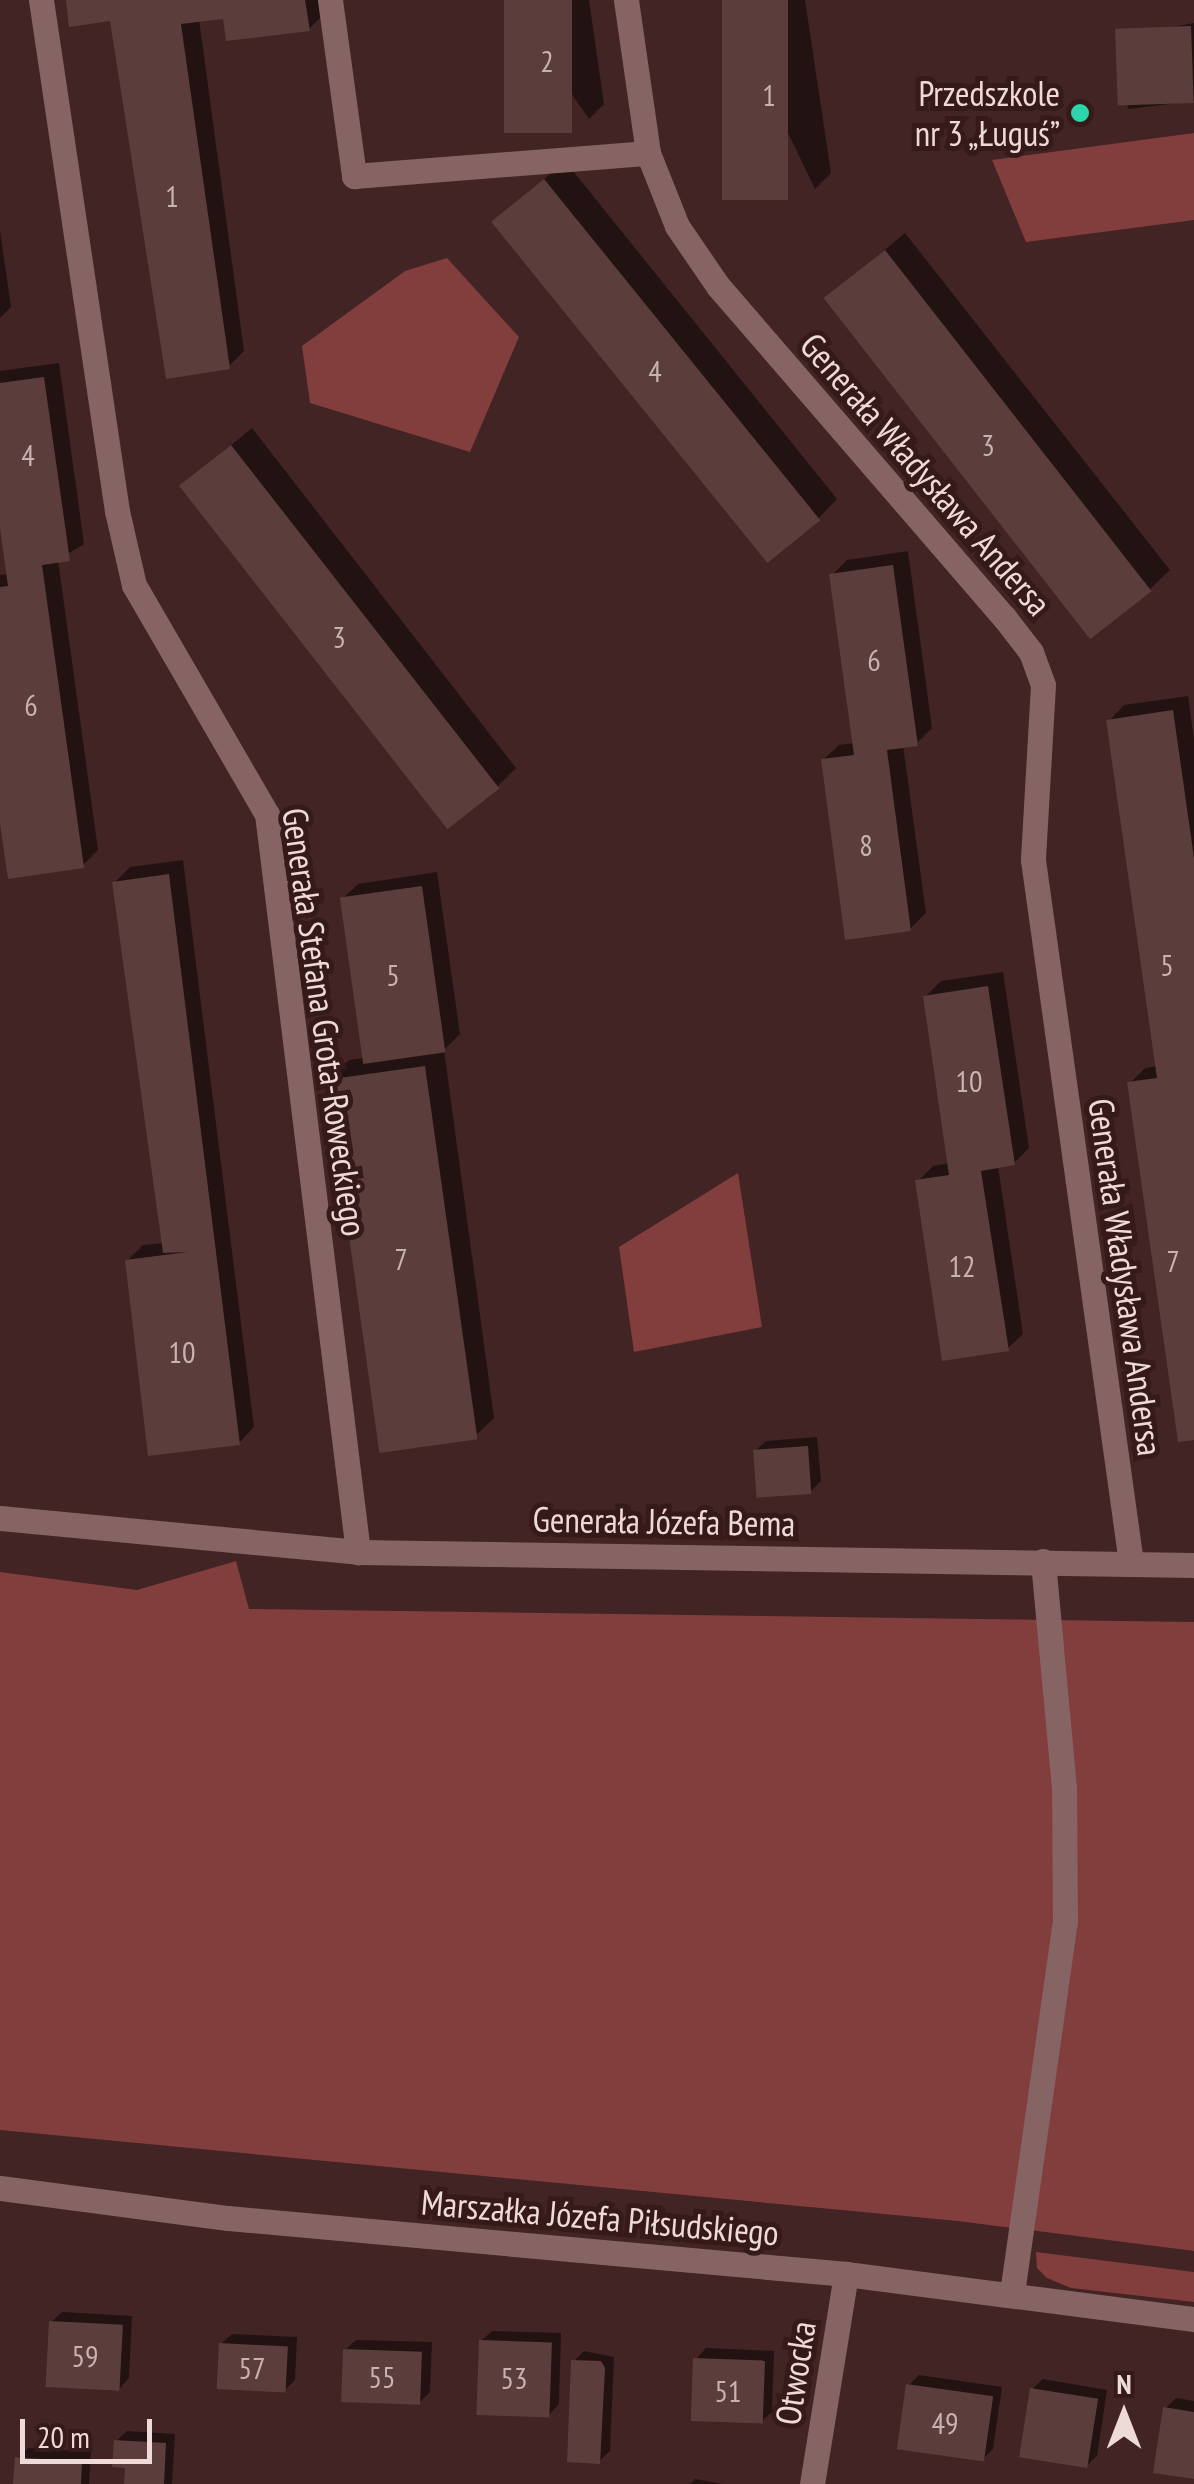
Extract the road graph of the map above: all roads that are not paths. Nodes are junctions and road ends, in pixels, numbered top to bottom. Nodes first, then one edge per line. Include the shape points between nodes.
1 (41, 0) edge
2 (330, 0) edge
3 (626, 0) edge
4 (648, 153) junction
5 (0, 1518) edge
6 (358, 1552) junction
7 (1043, 1561) junction
8 (1131, 1563) junction
9 (1194, 1565) edge
10 (1, 2191) edge
11 (846, 2274) junction
12 (1012, 2293) junction
13 (1194, 2319) edge
14 (812, 2484) edge

1 - 6 street, Generała Stefana Grota-Roweckiego via 117,511 134,585 267,814
2 - 4 street via 354,176
3 - 4 street, Generała Władysława Andersa
4 - 8 street, Generała Władysława Andersa via 661,198 718,286 1004,617 1037,668 1045,730 1033,860
5 - 6 street, Generała Józefa Bema
6 - 7 street, Generała Józefa Bema
7 - 8 street, Generała Józefa Bema
7 - 12 street via 1064,1788 1065,1922
8 - 9 street, Generała Józefa Bema
10 - 11 street, Marszałka Józefa Piłsudskiego
11 - 12 street, Marszałka Józefa Piłsudskiego
11 - 14 street, Otwocka
12 - 13 street, Marszałka Józefa Piłsudskiego

